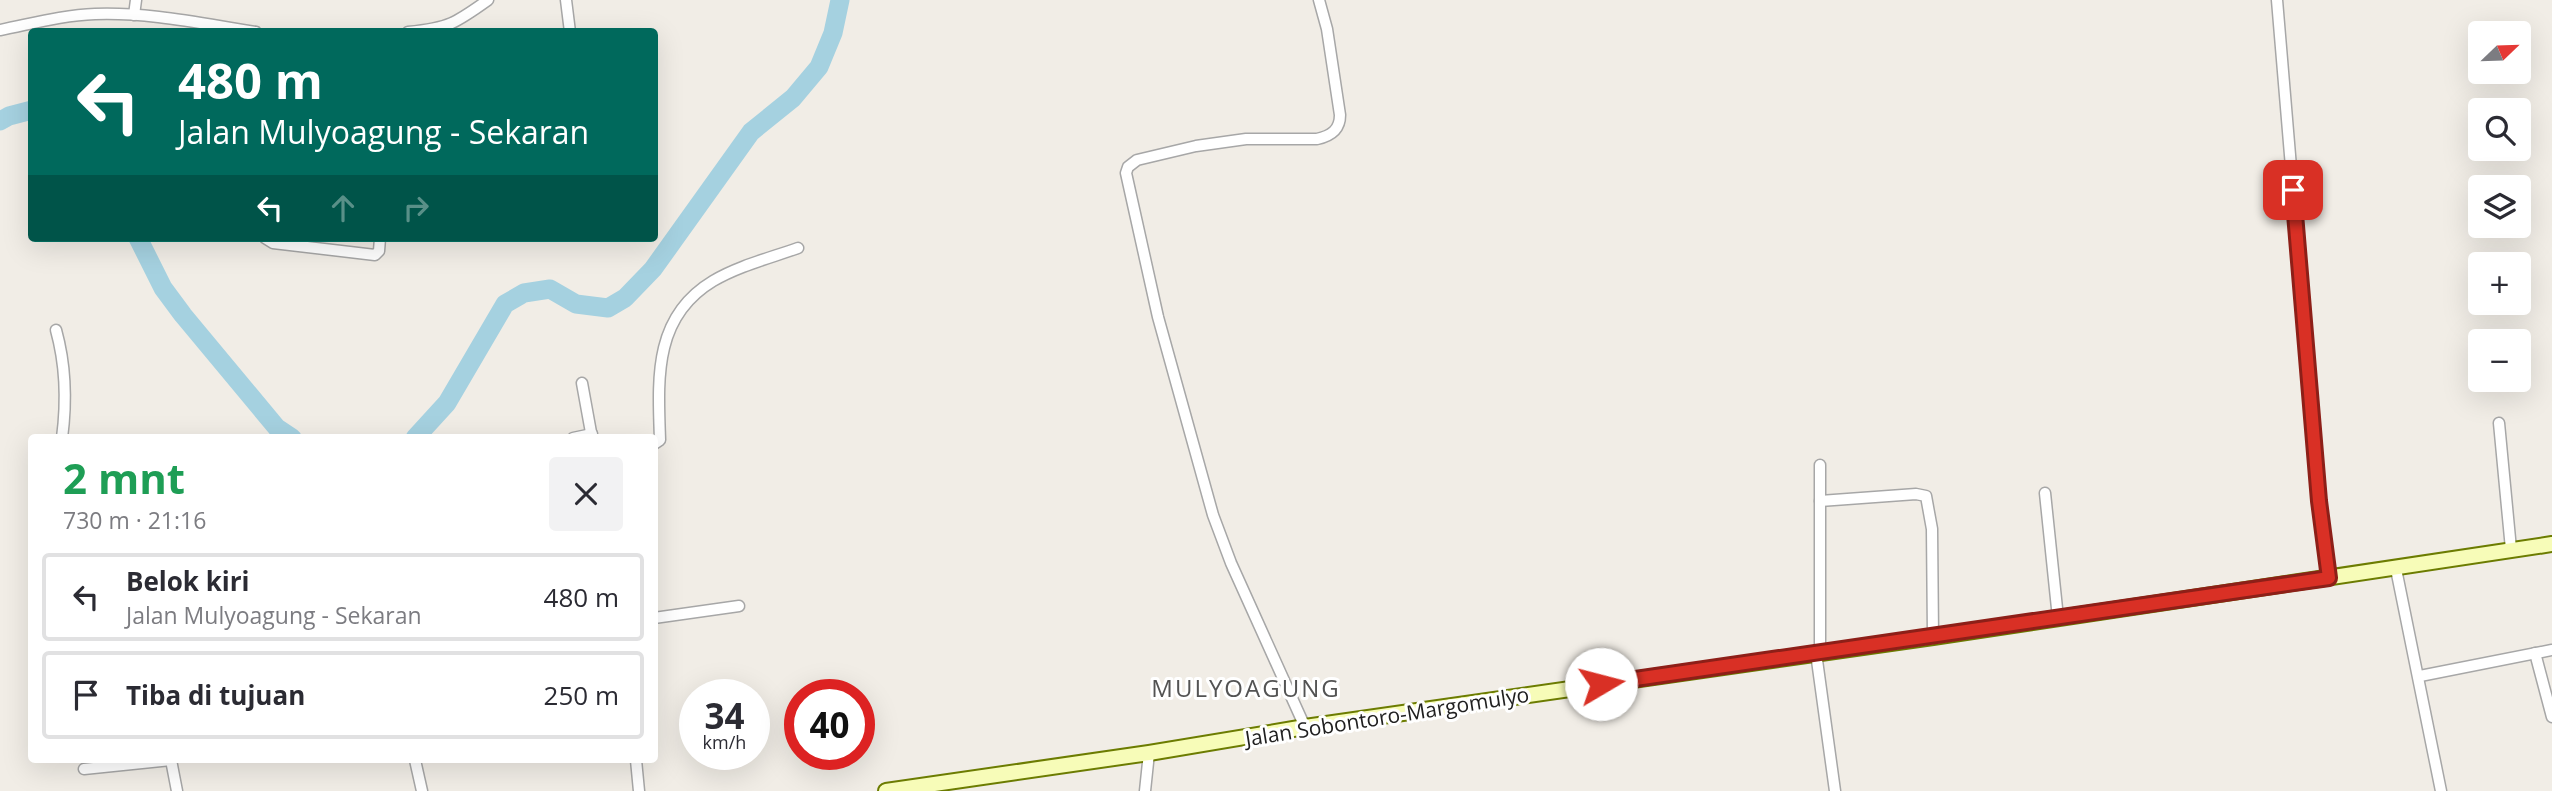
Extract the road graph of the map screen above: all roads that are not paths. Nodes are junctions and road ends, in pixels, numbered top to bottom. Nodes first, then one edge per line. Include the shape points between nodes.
1 (136, 0) edge
2 (488, 0) edge
3 (566, 0) edge
4 (1319, 0) edge
5 (2277, 0) edge
6 (134, 15) junction
7 (227, 28) edge
8 (432, 28) edge
9 (570, 28) edge
10 (0, 30) edge
11 (270, 242) edge
12 (380, 242) edge
13 (798, 248) dead end
14 (56, 330) dead end
15 (582, 383) dead end
16 (2499, 423) dead end
17 (63, 434) edge
18 (592, 434) edge
19 (658, 441) edge
20 (1820, 465) dead end
21 (2045, 493) dead end
22 (1820, 501) junction
23 (2552, 544) edge
24 (2511, 549) junction
25 (2396, 569) junction
26 (2329, 578) junction
27 (738, 606) dead end
28 (658, 617) edge
29 (2058, 618) junction
30 (1933, 637) junction
31 (2552, 650) edge
32 (1818, 652) junction
33 (2535, 653) junction
34 (2420, 676) junction
35 (2552, 717) edge
36 (1305, 727) junction
37 (1149, 753) junction
38 (142, 763) edge
39 (172, 763) edge
40 (416, 763) edge
41 (636, 763) edge
42 (85, 769) dead end
43 (177, 791) edge
44 (422, 791) edge
45 (639, 791) edge
46 (886, 791) edge
47 (1145, 791) edge
48 (1835, 791) edge
49 (2441, 791) edge

1 - 6 street
2 - 8 street via 466,18
3 - 9 street
4 - 36 street via 1340,115 1336,130 1317,139 1246,139 1196,146 1137,160 1126,173 1157,317 1213,515
5 - 26 street
6 - 7 street
6 - 10 street via 78,16
11 - 12 street via 374,255
13 - 19 street via 715,280 678,313 666,336 658,381
14 - 17 street via 65,373
15 - 18 street
16 - 24 street
20 - 22 street
21 - 29 street
22 - 30 street via 1926,496 1932,529
22 - 32 street
23 - 24 street, Jalan Sobontoro-Margomulyo
24 - 25 street, Jalan Sobontoro-Margomulyo
25 - 26 street, Jalan Sobontoro-Margomulyo
25 - 34 street
26 - 29 street, Jalan Sobontoro-Margomulyo
27 - 28 street
29 - 30 street, Jalan Sobontoro-Margomulyo
30 - 32 street, Jalan Sobontoro-Margomulyo
31 - 33 street
32 - 36 street, Jalan Sobontoro-Margomulyo
32 - 48 street
33 - 34 street
33 - 35 street
34 - 49 street
36 - 37 street, Jalan Sobontoro-Margomulyo
37 - 46 street, Jalan Sobontoro-Margomulyo
37 - 47 street
38 - 42 street
39 - 43 street
40 - 44 street
41 - 45 street

